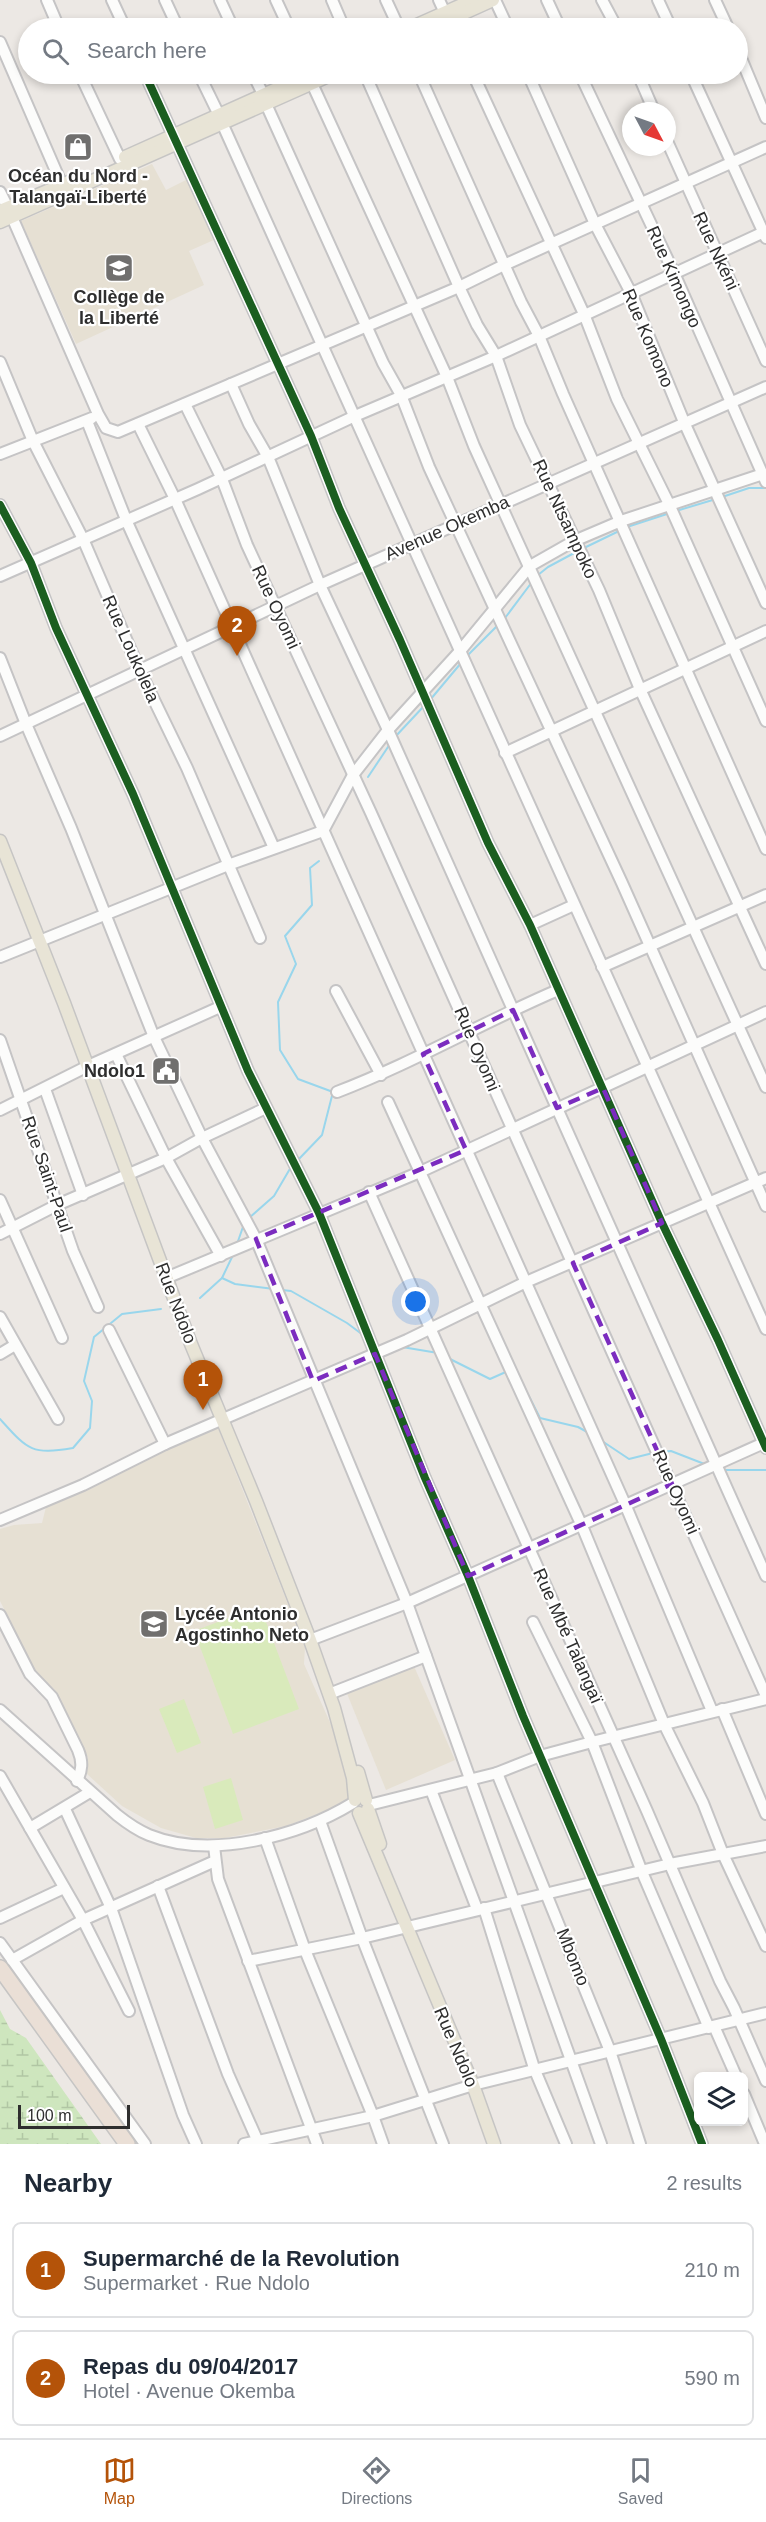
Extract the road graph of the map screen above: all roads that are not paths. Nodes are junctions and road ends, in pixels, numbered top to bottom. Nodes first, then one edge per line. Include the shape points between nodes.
1 (47, 0) edge
2 (112, 0) edge
3 (165, 0) edge
4 (220, 0) edge
5 (276, 0) edge
6 (332, 0) edge
7 (386, 0) edge
8 (440, 0) edge
9 (473, 0) edge
10 (494, 0) edge
11 (547, 0) edge
12 (603, 0) edge
13 (658, 0) edge
14 (715, 0) edge
15 (55, 18) edge
16 (120, 18) edge
17 (173, 18) edge
18 (228, 18) edge
19 (284, 18) edge
20 (340, 18) edge
21 (394, 18) edge
22 (448, 18) edge
23 (452, 18) edge
24 (455, 18) edge
25 (503, 18) edge
26 (555, 18) edge
27 (612, 18) edge
28 (666, 18) edge
29 (723, 18) edge
30 (0, 42) edge
31 (748, 75) edge
32 (18, 84) edge
33 (18, 84) edge
34 (85, 84) edge
35 (150, 84) edge
36 (204, 84) edge
37 (257, 84) edge
38 (293, 84) edge
39 (313, 84) edge
40 (369, 84) edge
41 (423, 84) edge
42 (478, 84) edge
43 (532, 84) edge
44 (585, 84) edge
45 (642, 84) edge
46 (696, 84) edge
47 (264, 99) junction
48 (650, 102) edge
49 (766, 118) edge
50 (220, 119) junction
51 (175, 139) junction
52 (766, 147) edge
53 (673, 156) edge
54 (120, 159) junction
55 (731, 162) junction
56 (685, 183) junction
57 (62, 185) junction
58 (0, 192) edge
59 (641, 203) junction
60 (5, 214) edge
61 (595, 225) junction
62 (765, 234) edge
63 (552, 245) junction
64 (717, 252) junction
65 (504, 265) junction
66 (674, 273) junction
67 (459, 287) junction
68 (631, 293) junction
69 (413, 307) junction
70 (584, 314) junction
71 (367, 326) junction
72 (539, 336) junction
73 (322, 344) junction
74 (496, 356) junction
75 (766, 361) edge
76 (0, 362) edge
77 (276, 364) junction
78 (447, 376) junction
79 (231, 384) junction
80 (766, 387) edge
81 (401, 395) junction
82 (730, 402) junction
83 (185, 404) junction
84 (98, 414) junction
85 (355, 416) junction
86 (87, 421) junction
87 (684, 422) junction
88 (138, 424) junction
89 (310, 436) junction
90 (33, 441) junction
91 (640, 443) junction
92 (0, 453) edge
93 (267, 457) junction
94 (594, 464) junction
95 (764, 478) edge
96 (222, 479) junction
97 (549, 485) junction
98 (717, 491) junction
99 (175, 499) junction
100 (501, 503) junction
101 (669, 504) junction
102 (0, 505) edge
103 (621, 520) junction
104 (127, 522) junction
105 (457, 526) junction
106 (83, 539) junction
107 (574, 541) junction
108 (412, 545) junction
109 (31, 563) junction
110 (365, 565) junction
111 (530, 566) junction
112 (0, 576) edge
113 (320, 585) junction
114 (766, 603) edge
115 (276, 607) junction
116 (496, 608) junction
117 (231, 626) junction
118 (766, 631) edge
119 (731, 647) junction
120 (183, 649) junction
121 (460, 651) junction
122 (0, 657) edge
123 (686, 668) junction
124 (139, 669) junction
125 (640, 689) junction
126 (423, 693) junction
127 (86, 694) junction
128 (594, 711) junction
129 (766, 721) edge
130 (26, 724) junction
131 (388, 729) junction
132 (551, 730) junction
133 (0, 736) edge
134 (505, 753) junction
135 (354, 775) junction
136 (323, 831) junction
137 (0, 841) edge
138 (274, 848) junction
139 (766, 849) edge
140 (228, 866) junction
141 (174, 888) junction
142 (766, 895) edge
143 (574, 906) junction
144 (740, 906) junction
145 (106, 914) junction
146 (530, 925) junction
147 (695, 927) junction
148 (260, 939) dead end
149 (39, 940) junction
150 (650, 946) junction
151 (0, 957) edge
152 (766, 964) edge
153 (602, 967) junction
154 (558, 990) junction
155 (336, 991) dead end
156 (220, 1007) junction
157 (513, 1010) junction
158 (766, 1012) edge
159 (739, 1025) junction
160 (470, 1032) junction
161 (154, 1037) junction
162 (0, 1040) edge
163 (694, 1046) junction
164 (423, 1053) junction
165 (116, 1054) junction
166 (88, 1066) junction
167 (648, 1067) junction
168 (381, 1075) junction
169 (766, 1087) edge
170 (603, 1088) junction
171 (45, 1089) junction
172 (337, 1092) dead end
173 (21, 1101) junction
174 (388, 1102) dead end
175 (266, 1108) junction
176 (557, 1108) junction
177 (0, 1110) edge
178 (513, 1129) junction
179 (202, 1138) junction
180 (466, 1150) junction
181 (166, 1158) junction
182 (420, 1172) junction
183 (129, 1175) junction
184 (761, 1180) edge
185 (369, 1192) junction
186 (83, 1195) junction
187 (0, 1200) edge
188 (709, 1202) junction
189 (57, 1205) junction
190 (766, 1206) edge
191 (319, 1213) junction
192 (662, 1223) junction
193 (12, 1228) junction
194 (0, 1234) edge
195 (256, 1239) junction
196 (619, 1243) junction
197 (221, 1256) junction
198 (573, 1263) junction
199 (166, 1278) junction
200 (526, 1282) junction
201 (481, 1303) junction
202 (98, 1307) dead end
203 (0, 1317) edge
204 (430, 1328) junction
205 (766, 1329) edge
206 (109, 1330) dead end
207 (62, 1338) dead end
208 (15, 1345) junction
209 (0, 1354) edge
210 (375, 1354) junction
211 (313, 1381) junction
212 (58, 1419) dead end
213 (224, 1420) junction
214 (165, 1443) junction
215 (765, 1444) edge
216 (718, 1464) junction
217 (672, 1484) junction
218 (626, 1504) junction
219 (0, 1520) edge
220 (582, 1526) junction
221 (529, 1548) junction
222 (468, 1576) junction
223 (766, 1576) edge
224 (407, 1603) junction
225 (0, 1615) edge
226 (533, 1622) dead end
227 (310, 1640) junction
228 (426, 1656) junction
229 (329, 1694) junction
230 (766, 1697) edge
231 (0, 1710) edge
232 (717, 1710) junction
233 (664, 1724) junction
234 (613, 1736) junction
235 (592, 1742) junction
236 (540, 1755) junction
237 (497, 1773) junction
238 (0, 1776) edge
239 (472, 1779) junction
240 (77, 1781) junction
241 (431, 1790) junction
242 (90, 1792) junction
243 (361, 1806) junction
244 (65, 1809) junction
245 (766, 1814) edge
246 (320, 1821) junction
247 (30, 1828) junction
248 (265, 1838) junction
249 (214, 1846) junction
250 (766, 1846) edge
251 (723, 1854) junction
252 (215, 1861) junction
253 (670, 1864) junction
254 (642, 1872) junction
255 (595, 1882) junction
256 (158, 1886) junction
257 (64, 1888) junction
258 (547, 1893) junction
259 (514, 1901) junction
260 (111, 1908) junction
261 (481, 1909) junction
262 (0, 1918) edge
263 (83, 1920) junction
264 (408, 1927) junction
265 (362, 1938) junction
266 (0, 1943) edge
267 (766, 1946) edge
268 (305, 1950) junction
269 (248, 1961) junction
270 (6, 1964) edge
271 (0, 1985) edge
272 (129, 2011) dead end
273 (766, 2013) edge
274 (739, 2019) junction
275 (712, 2027) junction
276 (661, 2039) junction
277 (610, 2051) junction
278 (570, 2060) junction
279 (534, 2068) junction
280 (734, 2072) edge
281 (766, 2081) edge
282 (473, 2085) junction
283 (427, 2099) junction
284 (748, 2104) edge
285 (373, 2116) junction
286 (311, 2130) junction
287 (259, 2142) edge
288 (114, 2144) edge
289 (127, 2144) edge
290 (145, 2144) edge
291 (196, 2144) edge
292 (244, 2144) edge
293 (317, 2144) edge
294 (383, 2144) edge
295 (443, 2144) edge
296 (494, 2144) edge
297 (566, 2144) edge
298 (602, 2144) edge
299 (640, 2144) edge
300 (702, 2144) edge
301 (765, 2144) edge

1 - 15 street
2 - 16 street
3 - 17 street
4 - 18 street
5 - 19 street
6 - 20 street
7 - 21 street
8 - 22 street
9 - 23 main road
10 - 24 main road
10 - 25 street
11 - 26 street
12 - 27 street
13 - 28 street
14 - 29 street
30 - 32 street
31 - 49 street
33 - 57 street
34 - 54 street
35 - 51 street
36 - 50 street
37 - 47 street
38 - 47 main road
39 - 69 street
40 - 67 street, Rue Ntsampoko
41 - 65 street
42 - 63 street
43 - 61 street, Rue Komono
44 - 59 street, Rue Kimongo
45 - 48 street
46 - 55 street
47 - 50 main road
47 - 71 street
50 - 51 main road
50 - 73 street
51 - 54 main road
51 - 60 main road
51 - 77 street
52 - 55 street
53 - 56 street, Rue Nkéni
54 - 57 main road
55 - 56 street
55 - 62 street
56 - 59 street
56 - 64 street, Rue Nkéni
57 - 60 main road
58 - 60 street
59 - 61 street
59 - 66 street, Rue Kimongo
60 - 84 street
61 - 63 street
61 - 68 street, Rue Komono
62 - 64 street
63 - 65 street
63 - 70 street
64 - 66 street
64 - 75 street, Rue Nkéni
65 - 67 street
65 - 72 street
66 - 68 street
66 - 82 street, Rue Kimongo
67 - 69 street
67 - 74 street, Rue Ntsampoko
68 - 70 street
68 - 87 street, Rue Komono
69 - 71 street
69 - 78 street
70 - 72 street
70 - 91 street via 617,399
71 - 73 street
71 - 81 street
72 - 74 street
72 - 94 street
73 - 77 street
73 - 85 street
74 - 78 street
74 - 97 street, Rue Ntsampoko via 520,424
76 - 90 street, Rue Loukolela
77 - 79 street
77 - 89 street
78 - 81 street
78 - 100 street
79 - 83 street
79 - 93 street
80 - 82 street, Avenue Okemba
81 - 85 street
81 - 105 street
82 - 87 street, Avenue Okemba
82 - 95 street, Rue Kimongo
83 - 88 street
83 - 96 street, Rue Oyomi
84 - 86 street
84 - 88 street via 106,428 114,432
85 - 89 street
85 - 108 street
86 - 90 street
86 - 104 street
87 - 91 street, Avenue Okemba
87 - 98 street, Rue Komono
88 - 99 street
89 - 93 street
89 - 110 street
90 - 92 street
90 - 106 street, Rue Loukolela
91 - 94 street, Avenue Okemba
91 - 101 street
93 - 96 street
93 - 113 street
94 - 97 street, Avenue Okemba
94 - 103 street
95 - 98 street
96 - 99 street
96 - 115 street, Rue Oyomi
97 - 100 street, Avenue Okemba
97 - 107 street, Rue Ntsampoko
98 - 101 street
98 - 114 street, Rue Komono
99 - 104 street
99 - 117 street
100 - 105 street, Avenue Okemba
100 - 111 street
101 - 103 street
101 - 119 street
102 - 109 street
103 - 107 street
103 - 123 street
104 - 106 street
104 - 120 street
105 - 108 street, Avenue Okemba
105 - 116 street
106 - 109 street
106 - 124 street, Rue Loukolela
107 - 111 street
107 - 125 street, Rue Ntsampoko
108 - 110 street, Avenue Okemba
108 - 121 street
109 - 112 street
109 - 127 street
110 - 113 street, Avenue Okemba
110 - 126 street
111 - 116 street
111 - 128 street
113 - 115 street, Avenue Okemba
113 - 131 street
115 - 117 street, Avenue Okemba
115 - 135 street, Rue Oyomi
116 - 121 street
116 - 132 street
117 - 120 street, Avenue Okemba
117 - 136 street
118 - 119 street
119 - 123 street
119 - 129 street
120 - 124 street, Avenue Okemba
120 - 138 street
121 - 126 street
121 - 134 street
122 - 130 street
123 - 125 street
123 - 139 street
124 - 127 street, Avenue Okemba
124 - 140 street, Rue Loukolela
125 - 128 street
125 - 144 street, Rue Ntsampoko
126 - 131 street
126 - 146 street via 488,843
127 - 130 street, Avenue Okemba
127 - 141 street
128 - 132 street
128 - 147 street
130 - 133 street, Avenue Okemba
130 - 145 street
131 - 135 street
131 - 157 street
132 - 134 street
132 - 150 street
134 - 143 street
135 - 136 street
135 - 160 street, Rue Oyomi
136 - 138 street
136 - 164 street
137 - 149 main road, Rue Ndolo
138 - 140 street
140 - 141 street
140 - 148 street, Rue Loukolela
141 - 145 street
141 - 156 street
142 - 144 street
143 - 146 street
143 - 153 street
144 - 147 street
144 - 152 street, Rue Ntsampoko
145 - 149 street
145 - 161 street
146 - 154 street
147 - 150 street
147 - 159 street
149 - 151 street
149 - 166 main road, Rue Ndolo
150 - 153 street
150 - 163 street
153 - 167 street
154 - 157 street
154 - 170 street
155 - 168 street
156 - 161 street
156 - 175 street
157 - 160 street
157 - 176 street
158 - 159 street
159 - 163 street
159 - 169 street
160 - 164 street
160 - 178 street, Rue Oyomi
161 - 165 street
161 - 179 street
162 - 173 street, Rue Saint-Paul
163 - 167 street
163 - 184 street
164 - 168 street
164 - 180 street
165 - 166 street
165 - 181 street
166 - 171 street
166 - 183 main road, Rue Ndolo
167 - 170 street
167 - 188 street
168 - 172 street
170 - 176 street
170 - 192 street
171 - 173 street
171 - 186 street
173 - 177 street
173 - 189 street, Rue Saint-Paul
174 - 182 street
175 - 179 street
175 - 191 street
176 - 178 street
176 - 196 street
178 - 180 street
178 - 198 street, Rue Oyomi
179 - 181 street
179 - 195 street
180 - 182 street
180 - 200 street
181 - 183 street
181 - 197 street
182 - 185 street
182 - 201 street
183 - 186 street
183 - 199 main road, Rue Ndolo
184 - 188 street
184 - 190 street
185 - 191 street
185 - 204 street, Rue Mbé Talangaï
186 - 189 street
187 - 193 street
188 - 192 street
188 - 205 street
189 - 193 street
189 - 202 street, Rue Saint-Paul
191 - 195 street
191 - 210 street
192 - 196 street
192 - 215 street
193 - 194 street
193 - 207 street
195 - 197 street
195 - 211 street
196 - 198 street
196 - 216 street
197 - 199 street
198 - 200 street
198 - 217 street, Rue Oyomi
199 - 213 main road, Rue Ndolo
200 - 201 street
200 - 218 street
201 - 204 street
201 - 220 street
203 - 208 street
204 - 210 street
204 - 221 street, Rue Mbé Talangaï
206 - 214 street
208 - 209 street
208 - 212 street
210 - 211 street
210 - 222 street
211 - 213 street
211 - 224 street
213 - 214 street
213 - 227 main road, Rue Ndolo
214 - 219 street via 84,1485
215 - 216 street
216 - 217 street
216 - 223 street
217 - 218 street
217 - 230 street, Rue Oyomi
218 - 220 street
218 - 232 street
220 - 221 street
220 - 233 street
221 - 222 street
221 - 234 street, Rue Mbé Talangaï
222 - 224 street
222 - 236 street
224 - 227 street
224 - 228 street
225 - 240 street via 30,1674 52,1697 82,1758
226 - 235 street
227 - 229 main road, Rue Ndolo
228 - 229 street
228 - 239 street
229 - 243 main road, Rue Ndolo
230 - 232 street
231 - 240 street
232 - 233 street
232 - 245 street
233 - 234 street
233 - 251 street
234 - 235 street
234 - 253 street, Rue Mbé Talangaï
235 - 236 street
235 - 254 street
236 - 237 street
236 - 255 street
237 - 239 street
237 - 258 street, Mbomo
238 - 247 street
239 - 241 street
239 - 259 street
240 - 242 street
241 - 243 street
241 - 261 street
242 - 244 street
242 - 249 street via 148,1834 175,1842
243 - 246 street
243 - 264 main road, Rue Ndolo
244 - 247 street
244 - 260 street
246 - 248 street
246 - 265 street
247 - 257 street
248 - 249 street
248 - 268 street
249 - 252 street
250 - 251 street
251 - 253 street
251 - 267 street
252 - 256 street
252 - 269 street
253 - 254 street
253 - 274 street, Rue Mbé Talangaï
254 - 255 street
254 - 275 street
255 - 258 street
255 - 276 street
256 - 260 street
256 - 287 street via 228,2074
257 - 262 street
257 - 263 street
258 - 259 street
258 - 277 street, Mbomo
259 - 261 street
259 - 278 street
260 - 263 street
260 - 291 street
261 - 264 street
261 - 279 street
263 - 270 street
263 - 272 street
264 - 265 street
264 - 282 main road, Rue Ndolo
265 - 268 street
265 - 283 street
266 - 270 street
268 - 269 street
268 - 285 street
269 - 286 street
270 - 289 highway
270 - 290 street
271 - 288 highway
273 - 274 street
274 - 275 street
274 - 281 street, Rue Mbé Talangaï
275 - 276 street
275 - 280 street
276 - 277 street
276 - 300 street
277 - 278 street
277 - 299 street, Mbomo
278 - 279 street
278 - 298 street
279 - 282 street
279 - 297 street
282 - 283 street
282 - 296 main road, Rue Ndolo
283 - 285 street
283 - 295 street
284 - 301 street
285 - 286 street
285 - 294 street
286 - 287 street
286 - 293 street
287 - 292 street

